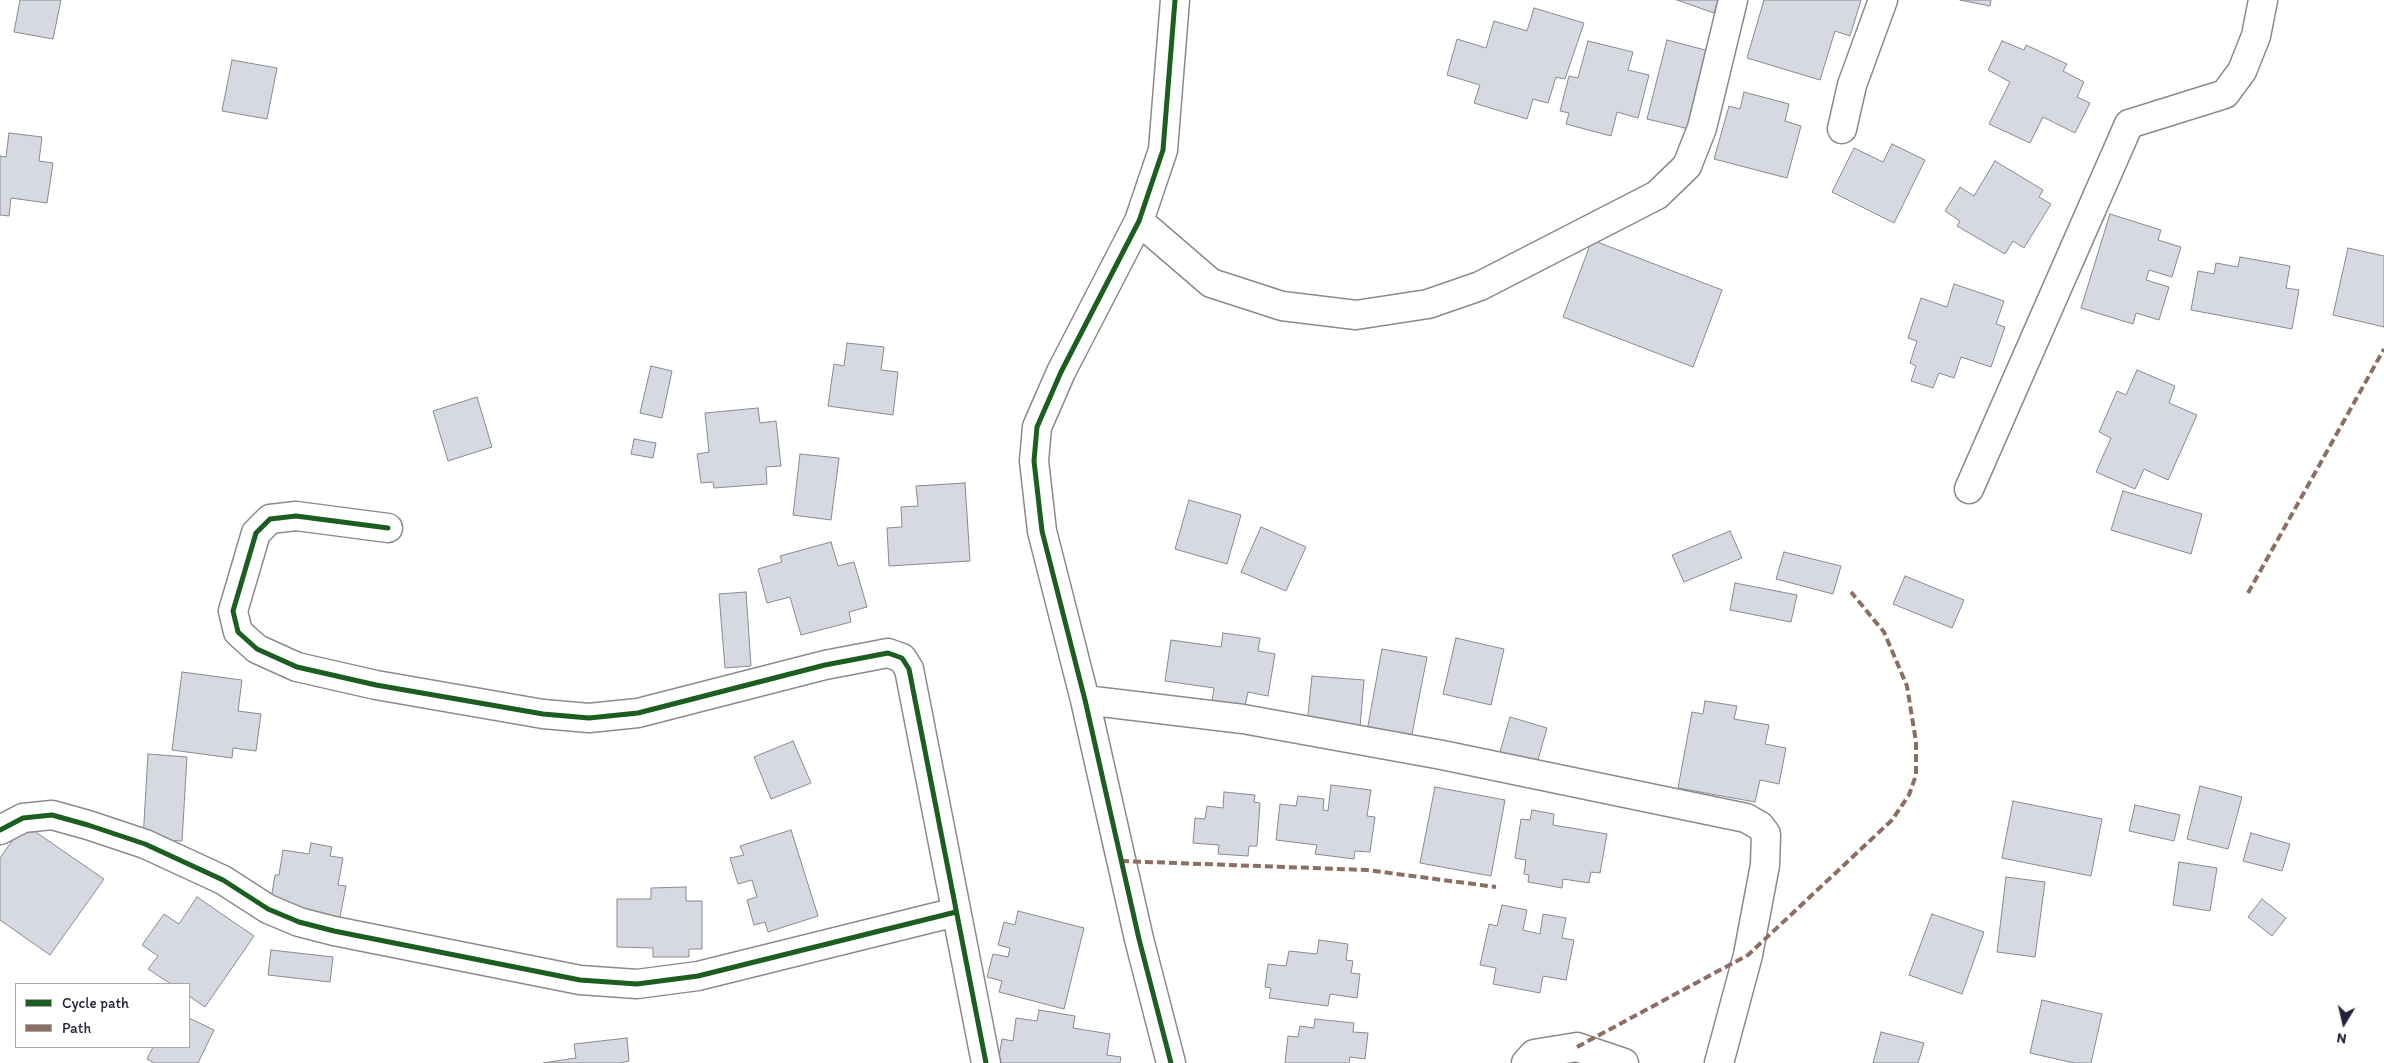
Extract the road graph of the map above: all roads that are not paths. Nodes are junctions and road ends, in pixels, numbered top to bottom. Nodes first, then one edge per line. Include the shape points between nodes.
1 (1175, 0) edge
2 (1733, 0) edge
3 (1884, 0) edge
4 (2262, 0) edge
5 (1842, 129) dead end
6 (1139, 220) junction
7 (1969, 489) dead end
8 (388, 528) dead end
9 (1085, 700) junction
10 (0, 830) edge
11 (956, 912) junction
12 (986, 1063) edge
13 (1171, 1063) edge
14 (1526, 1063) edge
15 (1624, 1063) edge
16 (1719, 1063) edge

1 - 6 street via 1163,150
2 - 6 street via 1702,128 1687,166 1657,195 1480,286 1428,304 1356,315 1282,306 1211,283
3 - 5 street via 1852,85
4 - 7 street via 2256,36 2242,71 2225,94 2129,124
6 - 9 street via 1061,372 1037,427 1034,461 1042,531
8 - 11 street via 296,516 270,519 256,533 233,612 238,632 258,649 297,667 376,685 543,714 589,718 638,713 826,665 888,653 902,658 909,669
9 - 13 street via 1139,939
9 - 16 street via 1262,722 1442,755 1746,818 1760,826 1766,834 1765,866 1748,955
10 - 11 street via 23,818 52,815 145,844 223,880 268,909 300,922 580,980 637,984 698,976
11 - 12 street
14 - 15 street via 1534,1054 1577,1047

